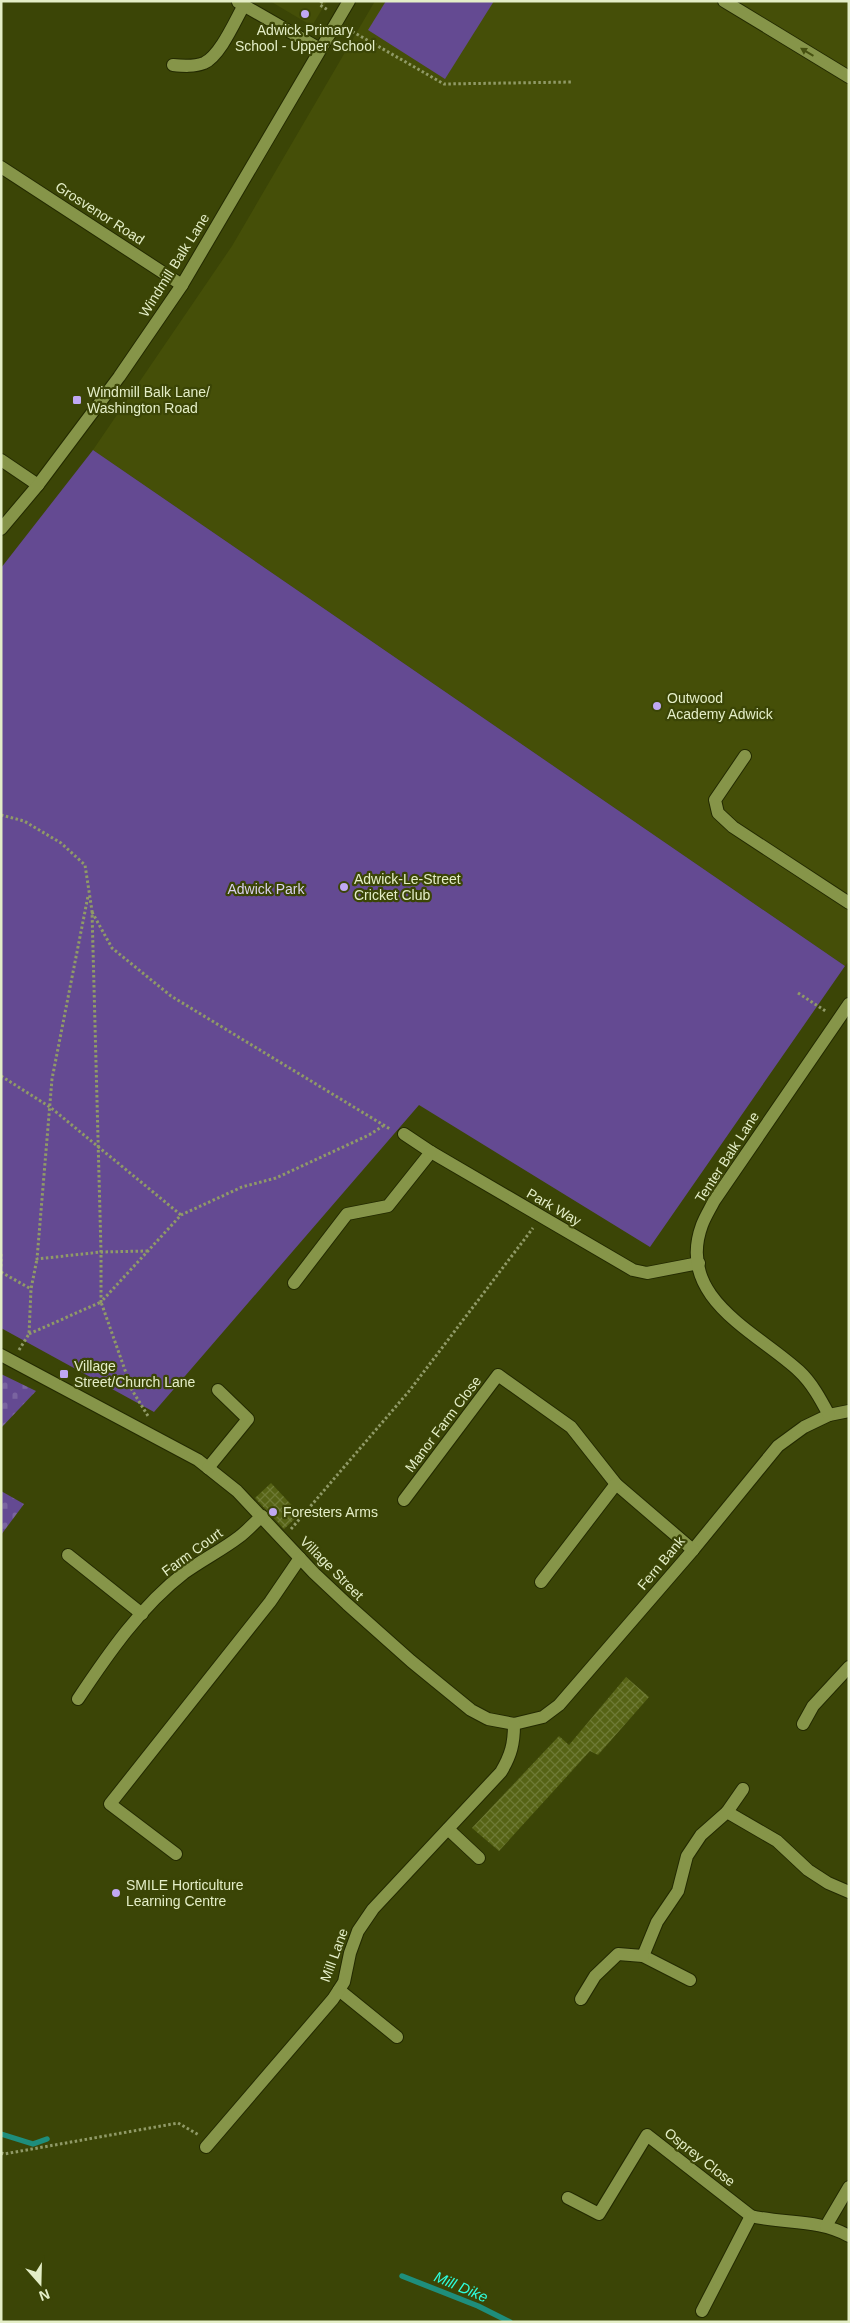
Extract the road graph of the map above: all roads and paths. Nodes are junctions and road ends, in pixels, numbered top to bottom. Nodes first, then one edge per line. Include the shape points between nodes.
1 (349, 1) edge
2 (724, 1) edge
3 (241, 3) edge
4 (336, 23) junction
5 (320, 49) junction
6 (173, 65) dead end
7 (849, 77) edge
8 (573, 82) dead end
9 (1, 167) edge
10 (182, 285) junction
11 (1, 460) edge
12 (38, 485) junction
13 (1, 530) edge
14 (745, 756) dead end
15 (1, 815) edge
16 (88, 896) junction
17 (849, 903) edge
18 (92, 911) junction
19 (798, 993) dead end
20 (849, 1004) edge
21 (838, 1020) junction
22 (1, 1076) edge
23 (50, 1107) junction
24 (383, 1126) junction
25 (404, 1134) joint
26 (98, 1147) junction
27 (431, 1152) junction
28 (181, 1215) junction
29 (542, 1217) junction
30 (148, 1251) junction
31 (102, 1252) junction
32 (1, 1254) edge
33 (37, 1259) junction
34 (699, 1263) junction
35 (1, 1267) edge
36 (1, 1272) edge
37 (294, 1283) dead end
38 (31, 1288) junction
39 (101, 1302) junction
40 (29, 1334) junction
41 (6, 1358) edge
42 (218, 1390) dead end
43 (849, 1411) edge
44 (829, 1415) junction
45 (144, 1430) junction
46 (208, 1468) junction
47 (616, 1484) junction
48 (404, 1500) dead end
49 (262, 1516) junction
50 (282, 1539) junction
51 (693, 1550) junction
52 (68, 1555) dead end
53 (300, 1558) junction
54 (541, 1582) dead end
55 (142, 1614) junction
56 (849, 1667) edge
57 (78, 1699) dead end
58 (514, 1724) junction
59 (803, 1724) dead end
60 (743, 1789) dead end
61 (727, 1812) junction
62 (448, 1829) junction
63 (176, 1854) dead end
64 (479, 1858) dead end
65 (849, 1892) edge
66 (643, 1956) junction
67 (690, 1980) dead end
68 (339, 1990) junction
69 (581, 1999) dead end
70 (397, 2037) dead end
71 (209, 2144) joint
72 (1, 2153) edge
73 (849, 2187) edge
74 (568, 2198) dead end
75 (751, 2216) junction
76 (826, 2226) junction
77 (849, 2236) edge
78 (702, 2311) dead end

1 - 4 street, Windmill Balk Lane
7 -> 2 street
3 - 5 street
3 - 6 street via 214,56 193,66
4 - 5 street, Windmill Balk Lane
4 - 8 path via 444,84
5 - 10 street, Windmill Balk Lane
9 - 10 street, Grosvenor Road
10 - 12 street, Windmill Balk Lane via 119,377
11 - 12 street
12 - 13 street, Windmill Balk Lane
14 - 17 street via 715,800 718,813 732,828
15 - 16 path via 24,822 61,843 85,865
16 - 18 path
16 - 23 path via 52,1079
18 - 24 path via 112,948 171,996
18 - 26 path
19 - 21 path
20 - 21 street, Tenter Balk Lane
21 - 34 street, Tenter Balk Lane via 714,1201 702,1226
22 - 23 path
23 - 26 path
23 - 33 path
24 - 25 path
24 - 28 path via 276,1178 242,1187
25 - 27 street, Park Way
26 - 28 path
26 - 31 path
27 - 29 street, Park Way
27 - 37 street via 388,1206 347,1214
28 - 30 path
29 - 34 street, Park Way via 633,1270 647,1273
29 - 50 path via 410,1390
30 - 31 path
30 - 39 path
31 - 33 path
31 - 39 path
32 - 35 path
33 - 38 path
34 - 44 street, Tenter Balk Lane via 705,1285 714,1300 729,1317 801,1373
36 - 38 path
38 - 40 path
39 - 40 path
39 - 45 path via 132,1390 151,1420
40 - 41 path
41 - 45 street, Village Street
42 - 46 street via 248,1419
43 - 44 street, Fern Bank
44 - 51 street, Fern Bank via 804,1427 778,1446
45 - 46 street, Village Street
46 - 49 street, Village Street
47 - 48 street, Manor Farm Close via 571,1427 498,1375
47 - 51 street, Manor Farm Close
47 - 54 street
49 - 50 street, Village Street
49 - 55 street, Farm Court via 239,1537 184,1573
50 - 53 street, Village Street
51 - 58 street, Fern Bank via 559,1705 543,1717
52 - 55 street
53 - 58 street, Village Street via 451,1695 488,1719
53 - 63 street via 270,1602 110,1804
55 - 57 street, Farm Court
56 - 59 street via 813,1706
58 - 62 street, Mill Lane via 513,1749 501,1772
60 - 61 street
61 - 65 street via 777,1841 828,1883
61 - 66 street via 701,1835 687,1856 678,1891 657,1922
62 - 64 street
62 - 68 street, Mill Lane via 373,1909 358,1931
66 - 67 street
66 - 69 street via 618,1954 595,1976
68 - 70 street
68 - 71 street, Mill Lane
71 - 72 path via 178,2123
73 - 76 street
74 - 75 street, Osprey Close via 599,2214 647,2135
75 - 76 street, Osprey Close
75 - 78 street
76 - 77 street, Osprey Close

